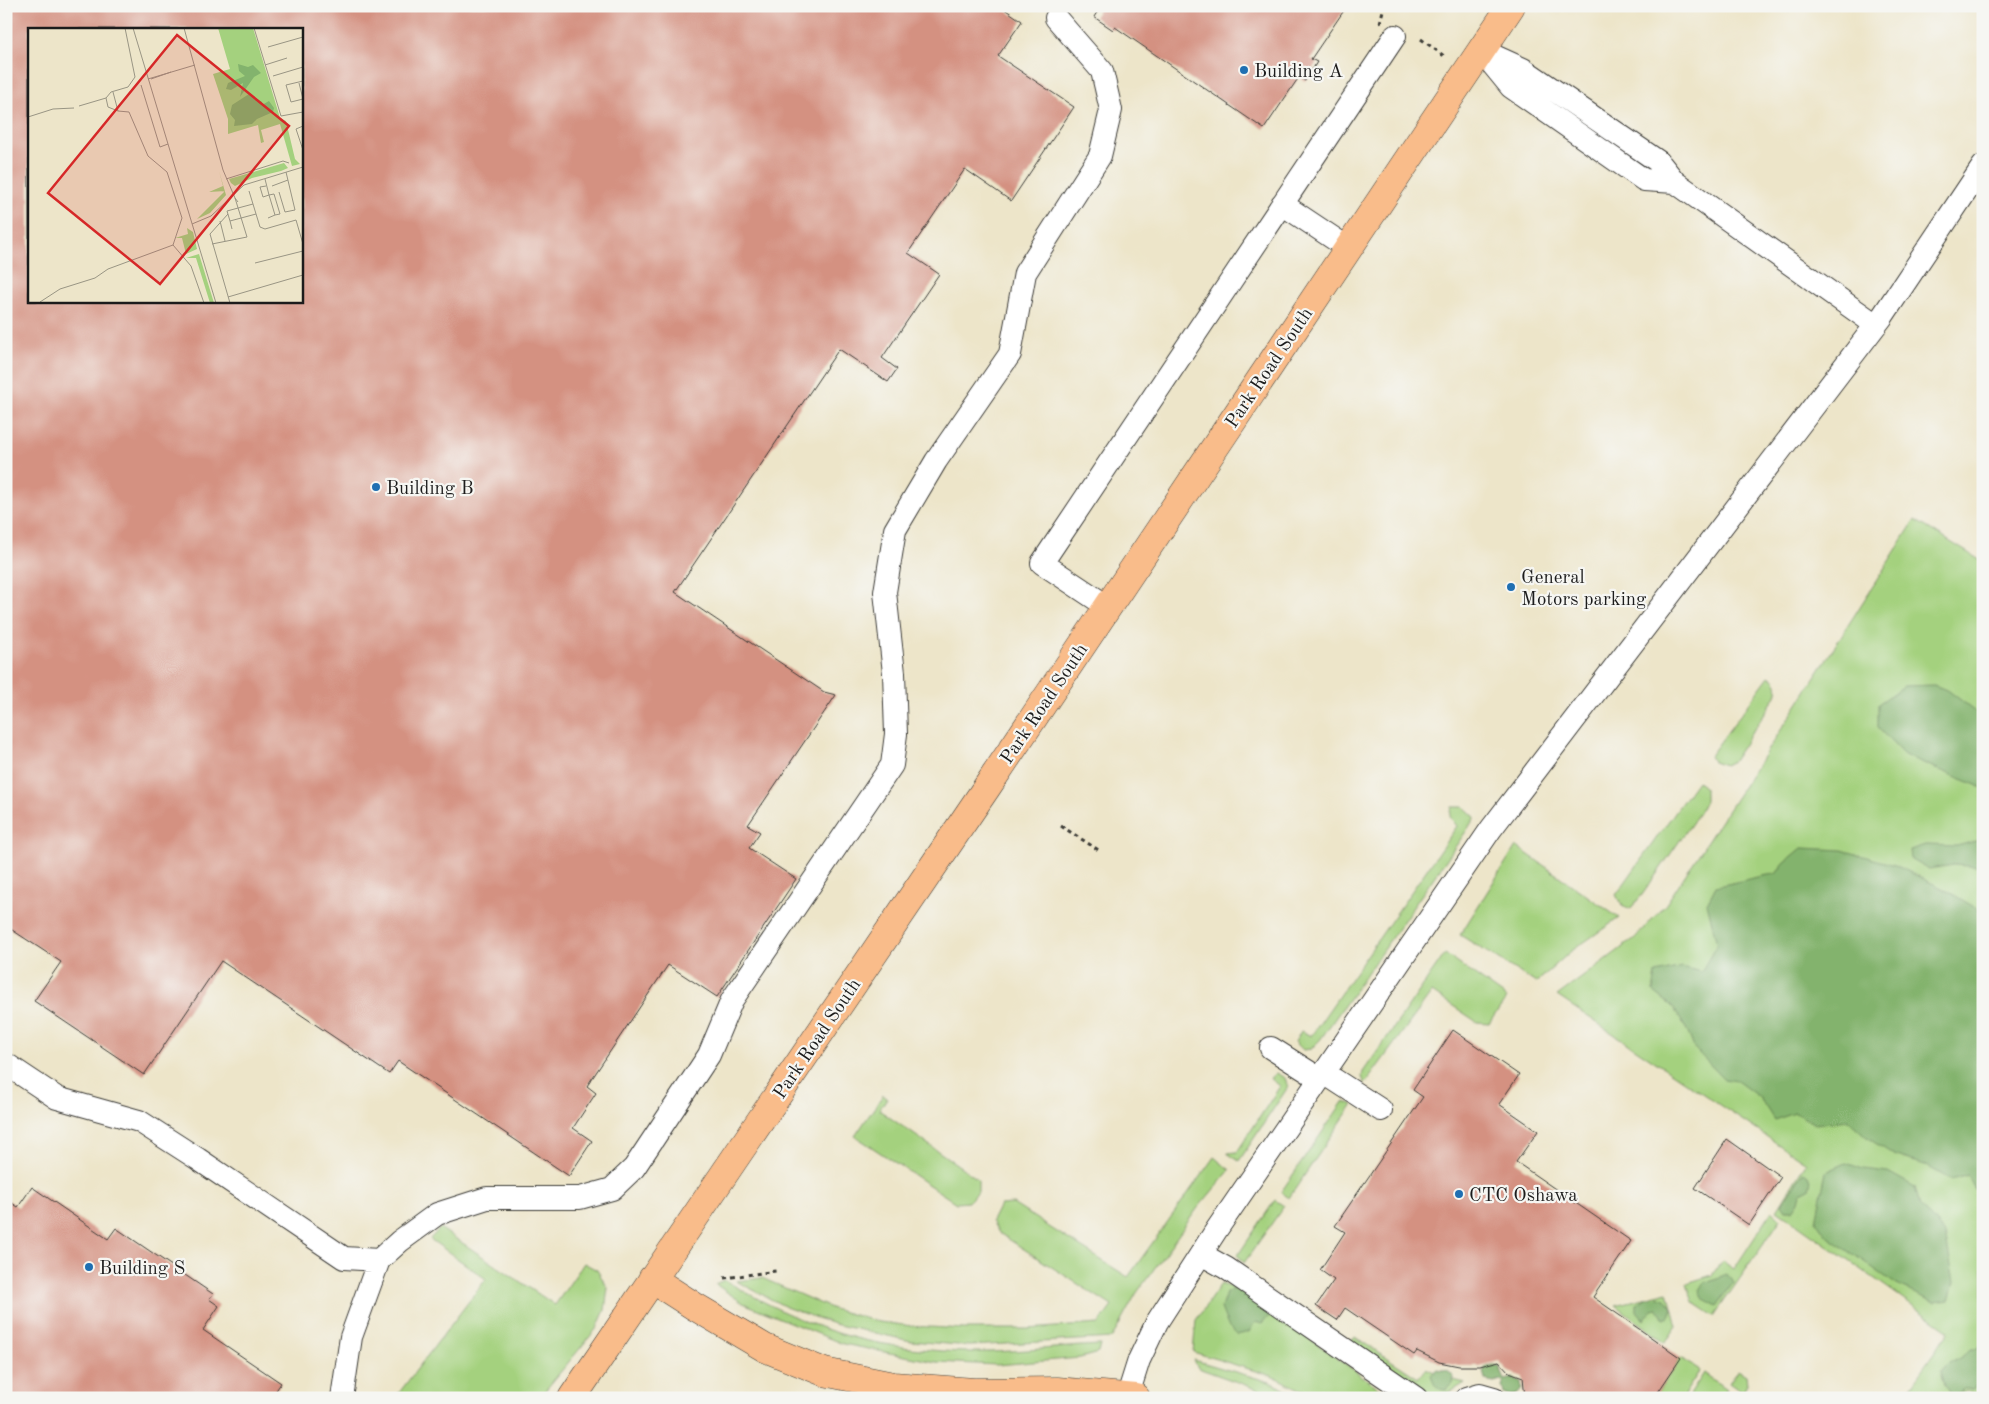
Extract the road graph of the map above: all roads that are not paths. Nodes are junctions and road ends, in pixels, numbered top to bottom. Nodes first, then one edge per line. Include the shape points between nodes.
1 (1511, 6) edge
2 (1056, 10) edge
3 (1394, 36) dead end
4 (1481, 50) junction
5 (1983, 166) edge
6 (1282, 204) junction
7 (1348, 248) junction
8 (1876, 325) junction
9 (1108, 607) junction
10 (1271, 1048) dead end
11 (6, 1064) edge
12 (1322, 1076) junction
13 (1381, 1110) dead end
14 (1202, 1254) junction
15 (379, 1260) junction
16 (652, 1279) junction
17 (1130, 1397) edge
18 (342, 1398) edge
19 (572, 1398) edge
20 (1416, 1398) edge
21 (1467, 1398) edge
22 (1494, 1398) edge

1 - 4 main road, Park Road South
2 - 15 lane via 1102,71 1111,110 1100,156 1024,273 1010,354 936,461 895,530 885,592 894,673 896,734 892,765 732,1000 709,1055 634,1168 612,1189 580,1198 487,1198 437,1214 400,1240
3 - 6 lane
4 - 7 main road, Park Road South
4 - 8 lane via 1511,87 1644,180 1675,182
5 - 8 lane
6 - 7 lane
6 - 9 lane via 1042,563
7 - 9 main road, Park Road South
8 - 12 lane via 1491,829
9 - 16 main road, Park Road South
10 - 12 lane
11 - 15 lane via 57,1098 139,1121 344,1258
12 - 13 lane
12 - 14 lane
14 - 17 lane via 1156,1322 1139,1360
14 - 20 lane
15 - 18 lane via 351,1337
16 - 17 main road via 765,1348 824,1372 893,1386 974,1392 1057,1391
16 - 19 main road, Park Road South
21 - 22 lane via 1480,1394

